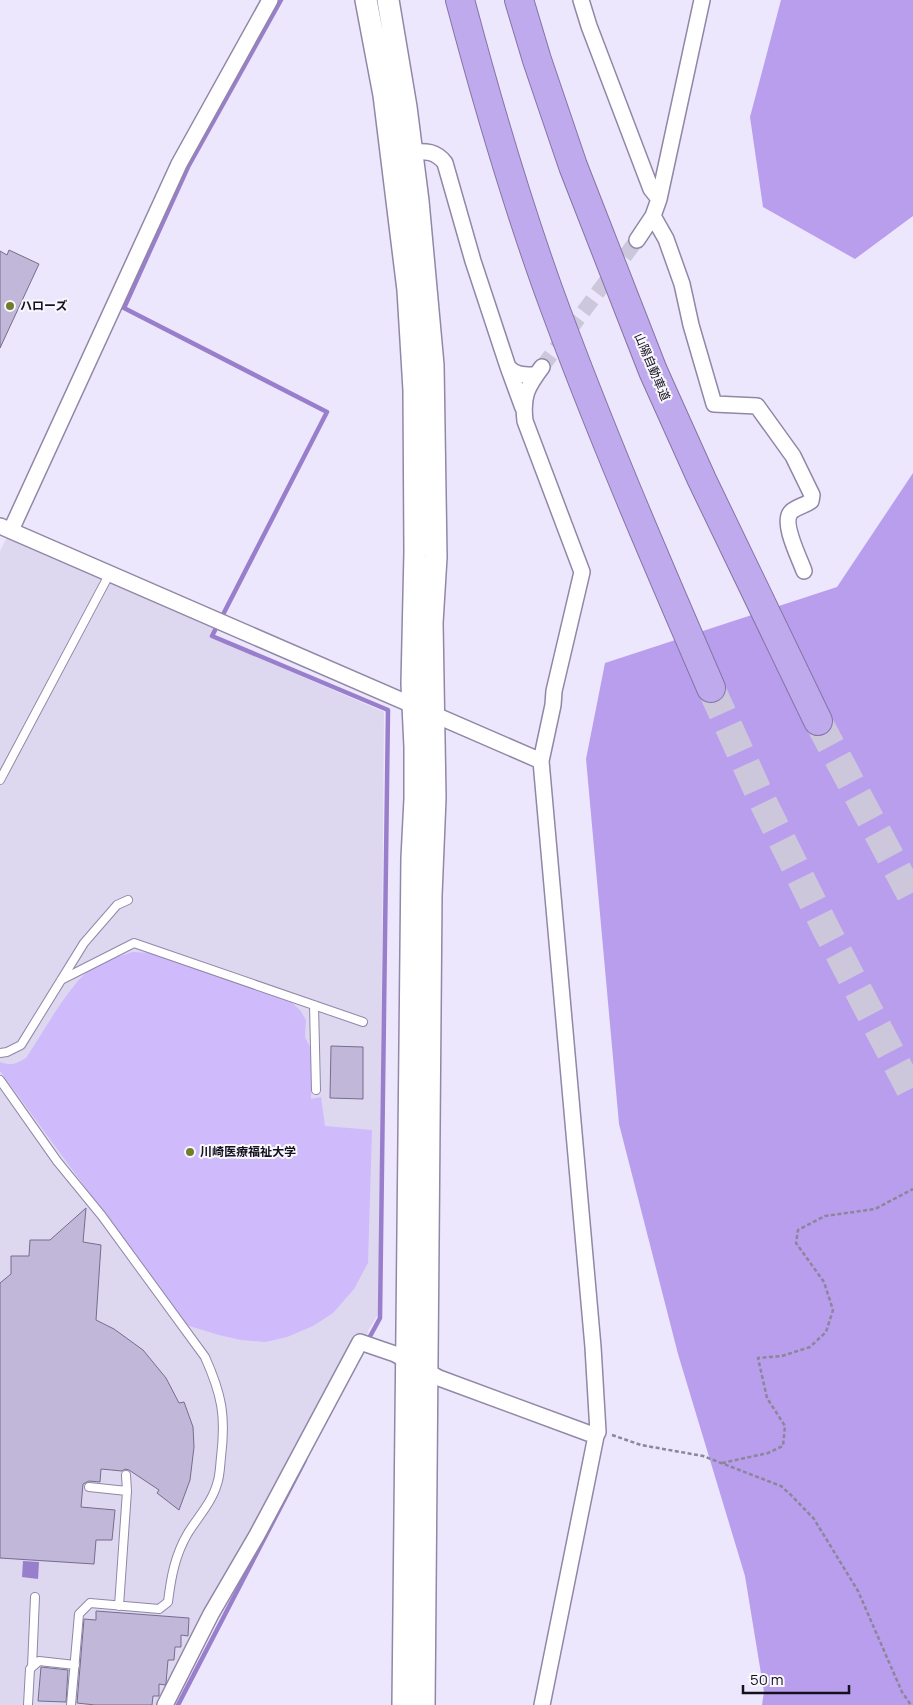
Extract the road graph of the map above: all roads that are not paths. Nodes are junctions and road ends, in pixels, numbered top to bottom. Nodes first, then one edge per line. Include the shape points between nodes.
1 (270, 0) edge
2 (366, 0) edge
3 (388, 0) edge
4 (460, 0) edge
5 (518, 0) edge
6 (581, 0) edge
7 (702, 0) edge
8 (412, 152) junction
9 (659, 199) junction
10 (653, 216) junction
11 (637, 240) tunnel mouth
12 (508, 367) junction
13 (524, 411) junction
14 (6, 528) edge
15 (804, 571) dead end
16 (110, 574) junction
17 (711, 688) tunnel mouth
18 (413, 706) junction
19 (433, 714) junction
20 (818, 721) tunnel mouth
21 (541, 761) junction
22 (0, 780) edge
23 (128, 900) dead end
24 (61, 980) junction
25 (314, 1005) junction
26 (363, 1022) dead end
27 (0, 1053) edge
28 (0, 1080) edge
29 (316, 1090) dead end
30 (407, 1361) junction
31 (427, 1371) junction
32 (597, 1434) junction
33 (126, 1475) dead end
34 (90, 1487) dead end
35 (127, 1491) junction
36 (35, 1597) dead end
37 (119, 1606) junction
38 (75, 1665) junction
39 (32, 1667) junction
40 (28, 1705) edge
41 (72, 1705) edge
42 (165, 1705) edge
43 (403, 1705) edge
44 (424, 1705) edge
45 (542, 1705) edge

1 - 14 street via 179,164
2 - 18 street via 384,95 408,290 415,437
3 - 8 street
4 - 17 highway via 515,192 548,289 633,508
5 - 20 highway, 山陽自動車道 via 573,166 653,371
6 - 9 street via 651,189
7 - 9 street
8 - 12 street via 427,151 440,156 445,163
8 - 19 street via 433,365 436,547 432,624
9 - 10 street
10 - 11 street
10 - 15 street via 666,239 682,284 714,404 757,406 793,456 812,495 811,501 791,511 787,525
12 - 13 street
12 - 13 street via 523,375 539,371 525,396
13 - 21 street via 525,422 582,572
14 - 16 street
16 - 18 street
16 - 22 lane
18 - 19 street
18 - 30 street via 415,799
19 - 21 street
19 - 31 street
21 - 32 street via 593,1348
23 - 24 lane via 116,905 84,943
24 - 25 lane via 134,943
24 - 27 lane via 21,1045
25 - 26 lane
25 - 29 lane
28 - 37 lane via 205,1357 220,1398 224,1431 217,1484 176,1556 168,1602 158,1609
30 - 31 street
30 - 42 street via 360,1342 211,1614
30 - 43 street
31 - 32 street
31 - 44 street
32 - 45 street
33 - 35 lane
34 - 35 lane
35 - 37 lane
36 - 39 lane
37 - 38 lane via 90,1603 79,1614
38 - 39 lane via 39,1661
38 - 41 lane
39 - 40 lane

